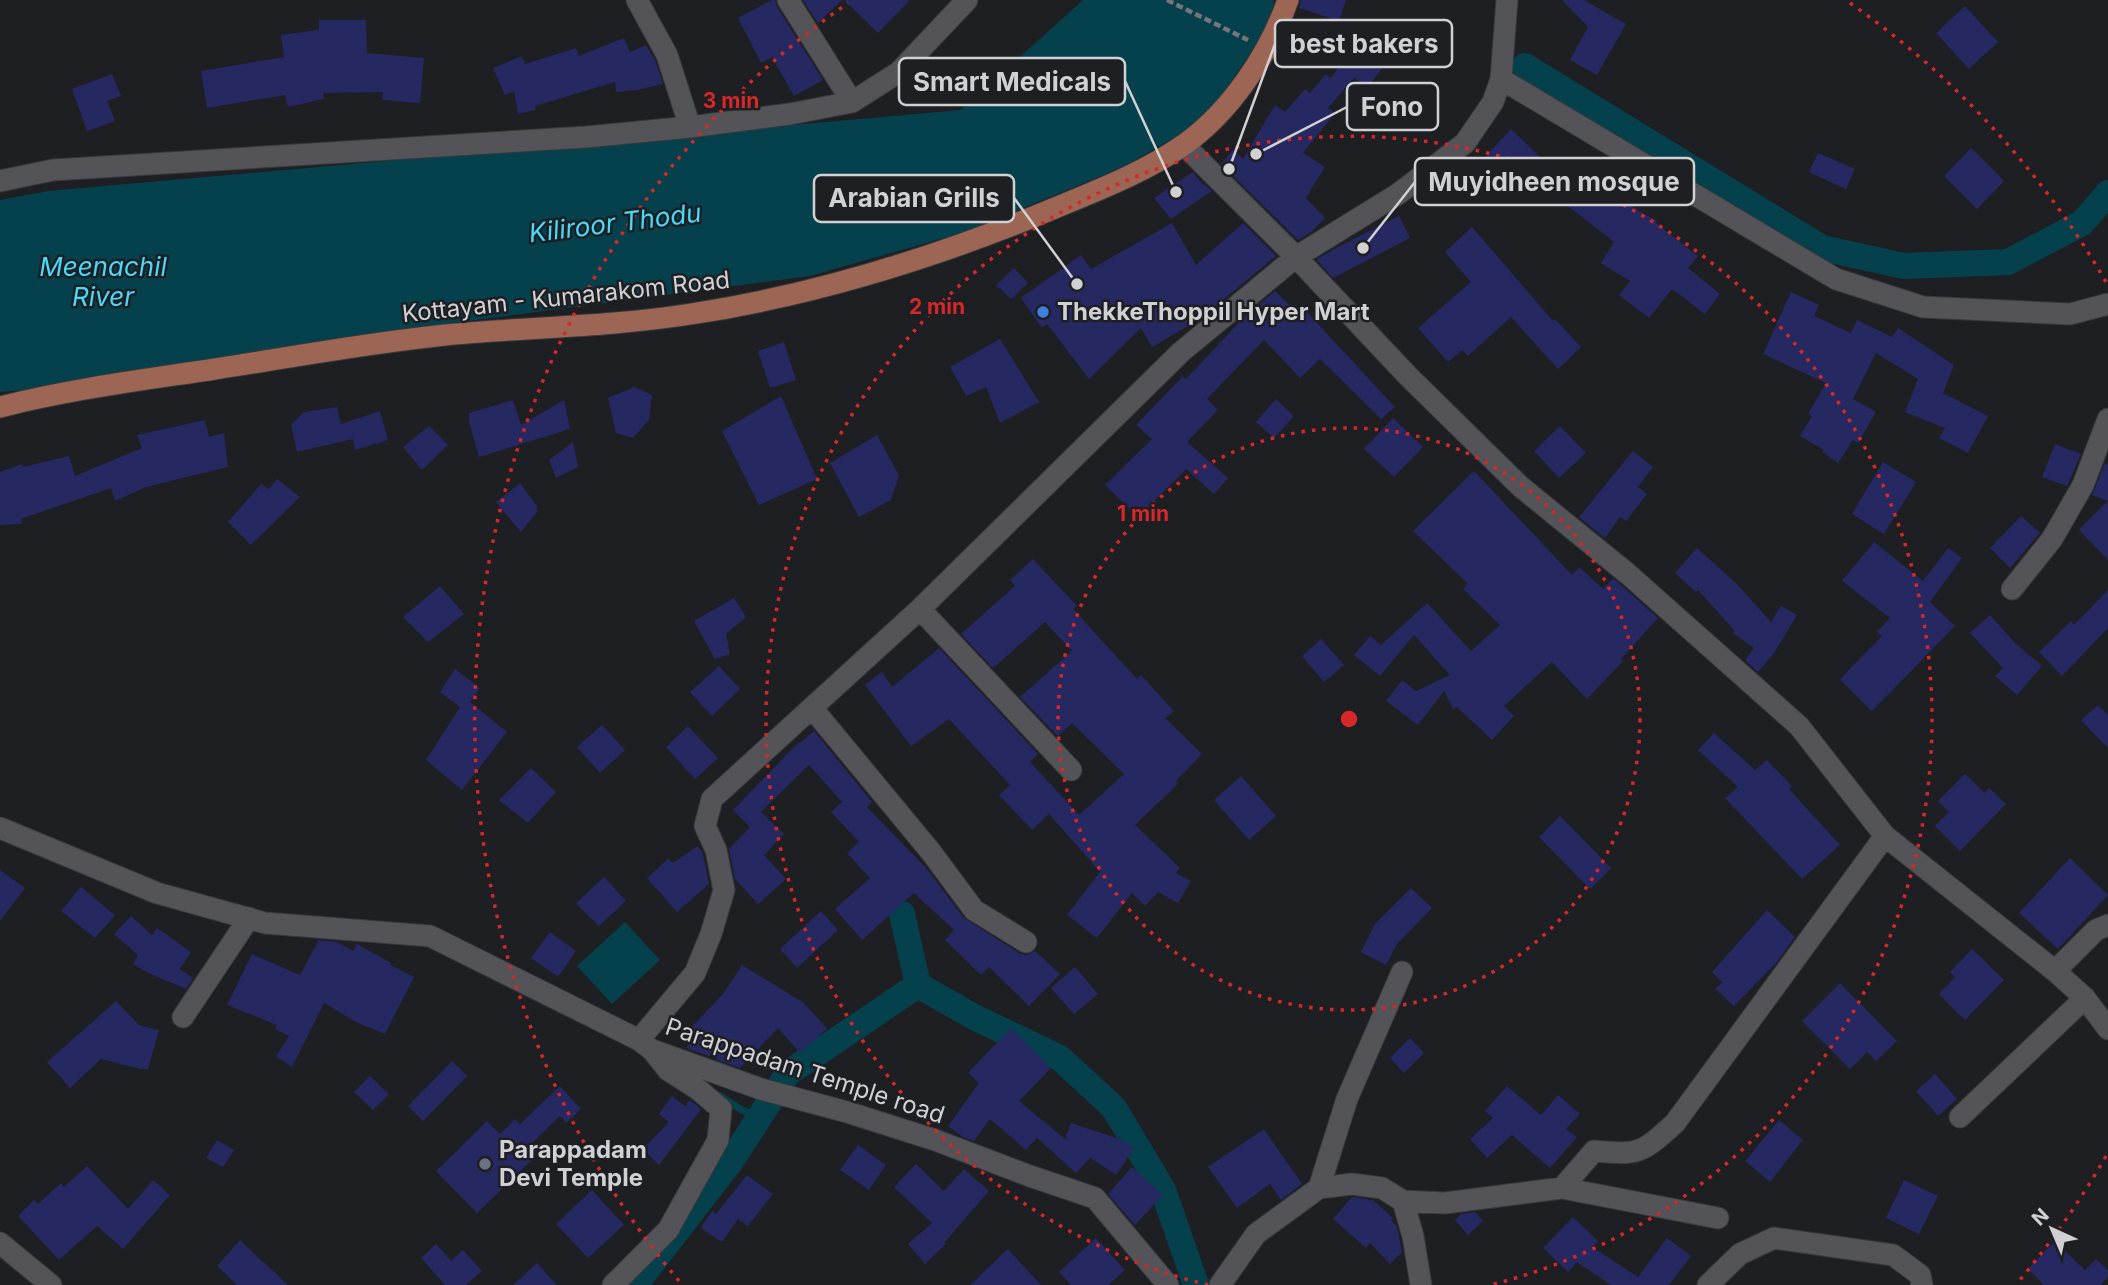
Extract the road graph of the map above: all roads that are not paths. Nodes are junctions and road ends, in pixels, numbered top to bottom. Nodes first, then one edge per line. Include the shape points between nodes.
1 (637, 0) edge
2 (788, 0) edge
3 (967, 0) edge
4 (1289, 0) edge
5 (1507, 0) edge
6 (1501, 79) junction
7 (852, 102) junction
8 (690, 127) junction
9 (1184, 145) junction
10 (0, 181) edge
11 (1296, 257) junction
12 (2108, 304) edge
13 (0, 407) edge
14 (2108, 419) edge
15 (2012, 589) dead end
16 (920, 609) junction
17 (812, 708) junction
18 (1071, 770) dead end
19 (0, 828) edge
20 (1885, 836) junction
21 (249, 918) junction
22 (2108, 925) edge
23 (1026, 942) dead end
24 (2055, 971) junction
25 (1402, 972) dead end
26 (2085, 998) junction
27 (183, 1017) dead end
28 (2108, 1029) edge
29 (645, 1045) junction
30 (1960, 1117) dead end
31 (1319, 1188) junction
32 (1562, 1188) junction
33 (1403, 1201) junction
34 (1718, 1218) dead end
35 (0, 1243) edge
36 (51, 1285) edge
37 (612, 1285) edge
38 (1168, 1285) edge
39 (1220, 1285) edge
40 (1421, 1285) edge
41 (1708, 1285) edge
42 (1922, 1285) edge

1 - 8 street via 667,55
2 - 7 street
3 - 7 street via 899,72
4 - 9 main road, Kottayam - Kumarakom Road via 1241,86
5 - 6 street
6 - 11 street via 1493,102 1465,143 1398,194
6 - 12 street via 1836,279 1923,307 2070,314
7 - 8 street
8 - 10 street via 53,170
9 - 11 street
9 - 13 main road, Kottayam - Kumarakom Road via 1117,182 996,233 897,266 782,296 679,316 348,347
11 - 16 street via 1181,352
11 - 20 street via 1521,487 1628,574 1799,726
14 - 15 street via 2083,485 2052,539
16 - 17 street
16 - 18 street
17 - 23 street via 974,910
17 - 29 street via 712,799 705,826 716,850 724,890 695,973
19 - 21 street, Parappadam Temple road via 157,892
20 - 24 street
20 - 32 street via 1675,1123 1630,1154 1594,1151
21 - 27 street
21 - 29 street, Parappadam Temple road via 430,936
22 - 24 street via 2096,930
24 - 26 street
25 - 31 street via 1347,1099
26 - 28 street
26 - 30 street
29 - 37 street via 668,1070 721,1109 718,1140 668,1230
29 - 38 street, Parappadam Temple road via 761,1089 935,1140 1095,1198
31 - 33 street via 1352,1184 1382,1188
31 - 39 street via 1256,1234
32 - 33 street via 1445,1203
32 - 34 street
33 - 40 street
35 - 36 street
41 - 42 street via 1740,1254 1774,1238 1893,1255 1920,1275

